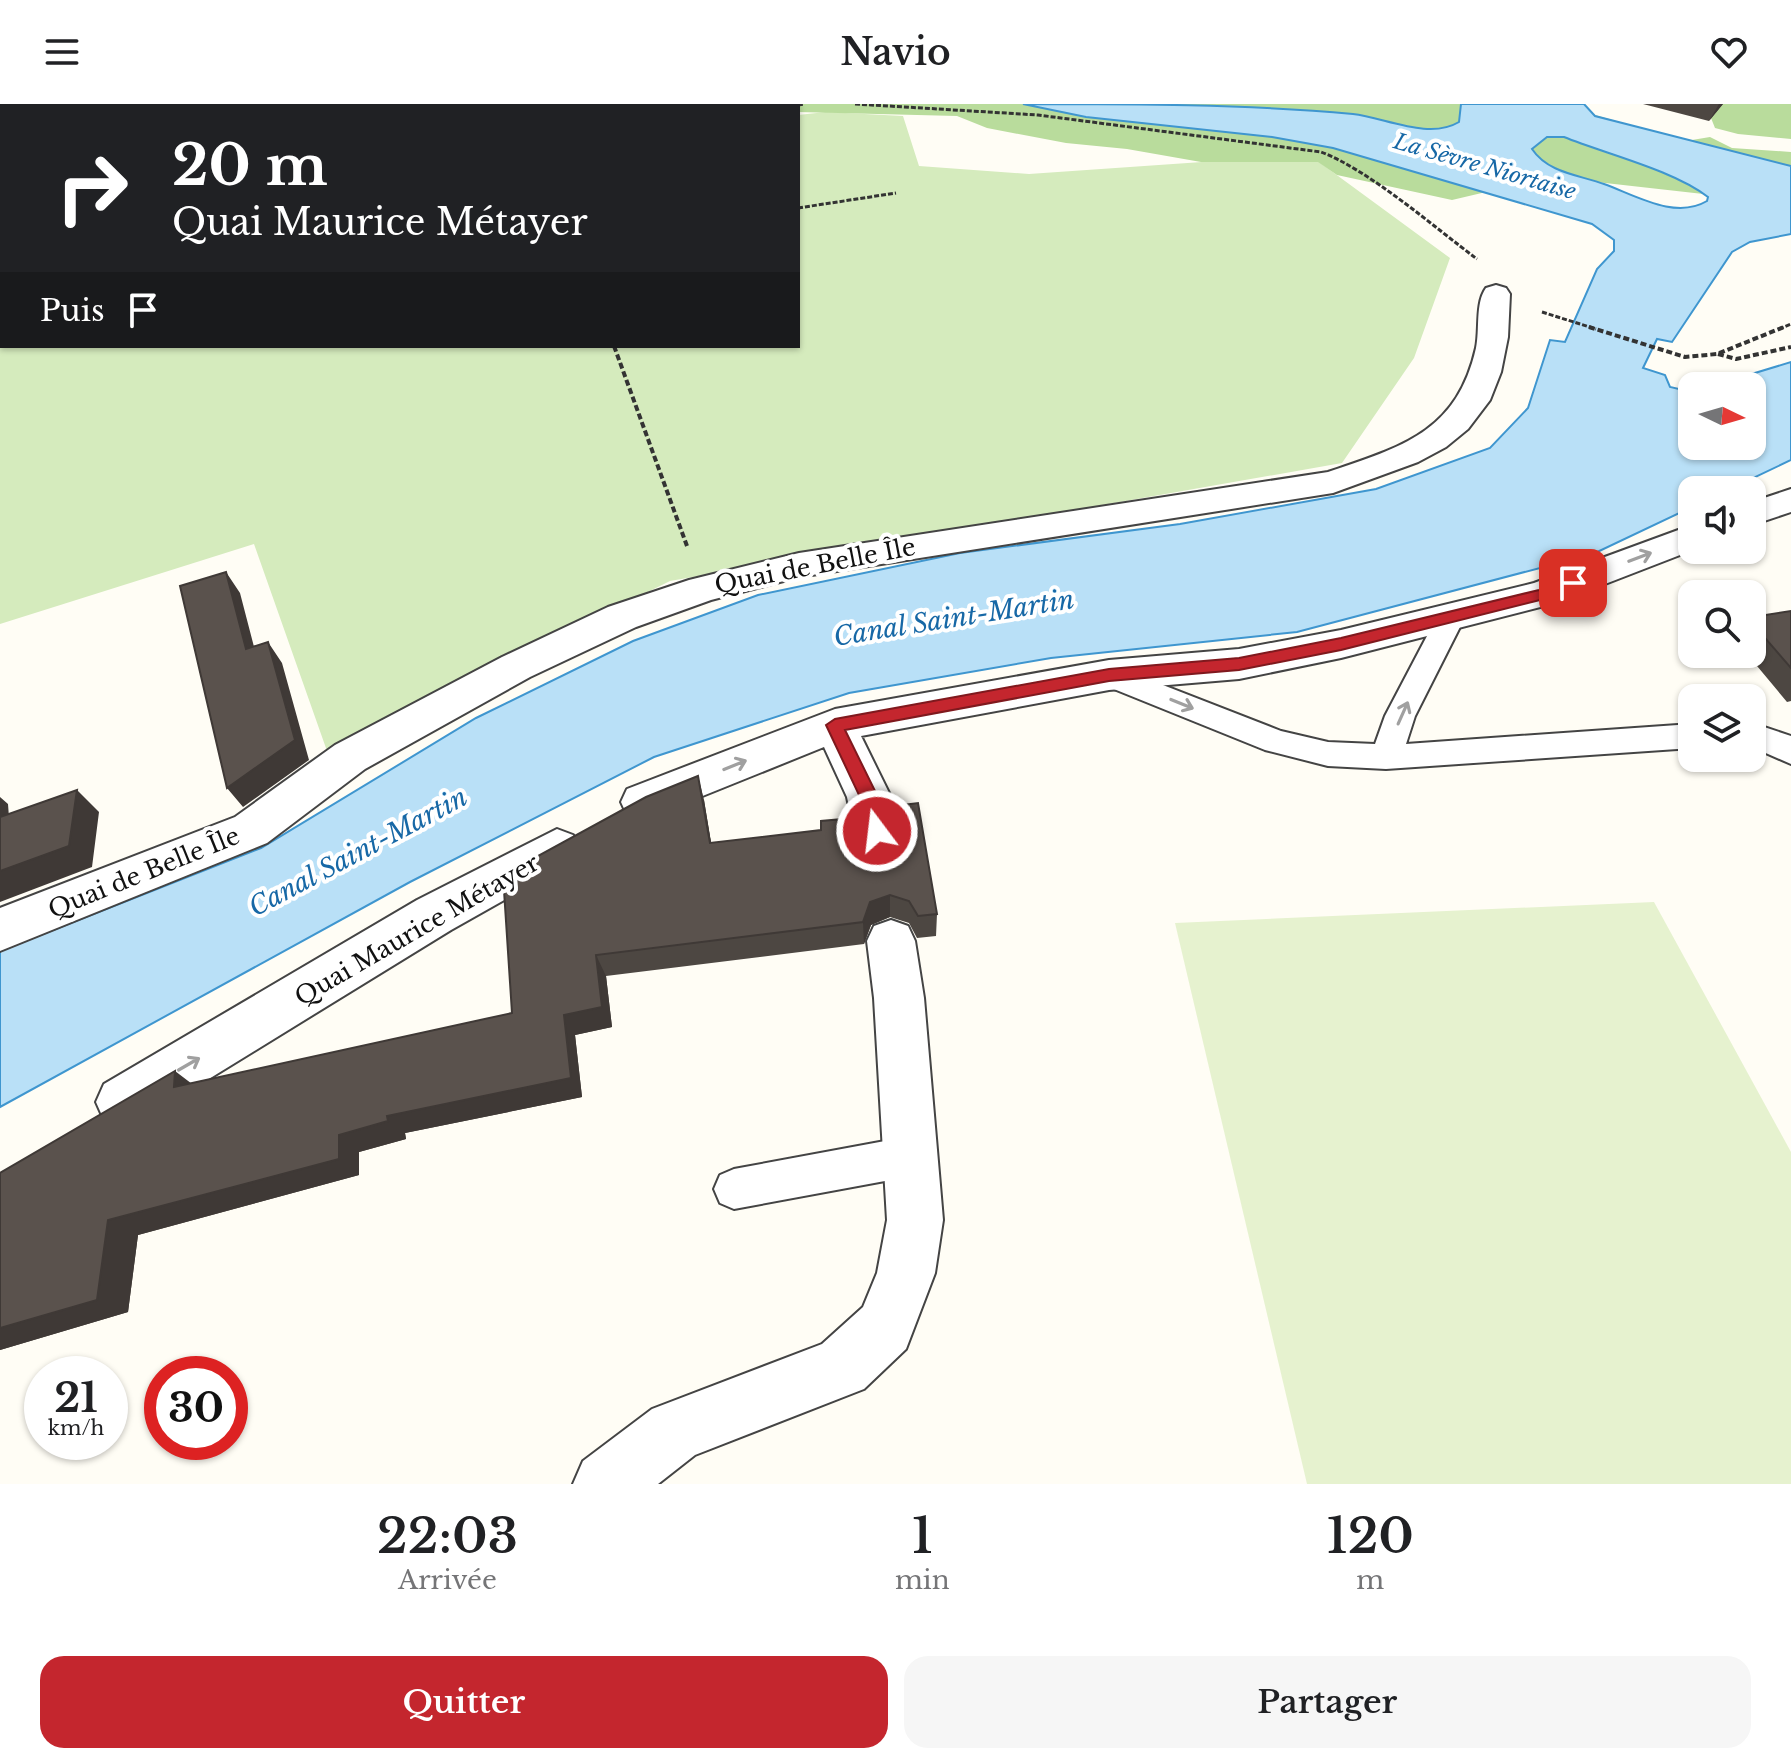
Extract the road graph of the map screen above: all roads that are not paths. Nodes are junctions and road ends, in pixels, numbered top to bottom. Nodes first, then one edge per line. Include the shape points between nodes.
1 (1496, 294) road end
2 (1791, 500) edge
3 (1766, 509) edge
4 (1678, 542) edge
5 (1451, 617) junction
6 (1109, 675) junction
7 (835, 725) junction
8 (1678, 737) edge
9 (1766, 740) edge
10 (1791, 752) edge
11 (1386, 757) junction
12 (877, 831) edge
13 (0, 930) edge
14 (891, 941) dead end
15 (93, 1120) edge
16 (912, 1156) junction
17 (734, 1189) dead end
18 (606, 1484) edge

1 - 13 street, Quai de Belle Île via 1495,339 1484,384 1463,420 1386,465 1333,482 799,565 702,589 622,617 516,667 350,757 251,830
2 - 3 street
5 -> 4 street, Quai Maurice Métayer via 1543,594
5 - 6 street, Quai Maurice Métayer via 1239,664
11 -> 5 lane via 1400,716
6 - 7 street, Quai Maurice Métayer
6 -> 11 lane via 1276,742 1328,754
7 - 12 street via 869,797
15 -> 7 street, Quai Maurice Métayer via 434,915 602,823
8 - 11 lane
9 - 10 lane
14 - 16 street
16 - 17 lane
16 - 18 street via 915,1220 906,1273 885,1328 842,1367 674,1431

